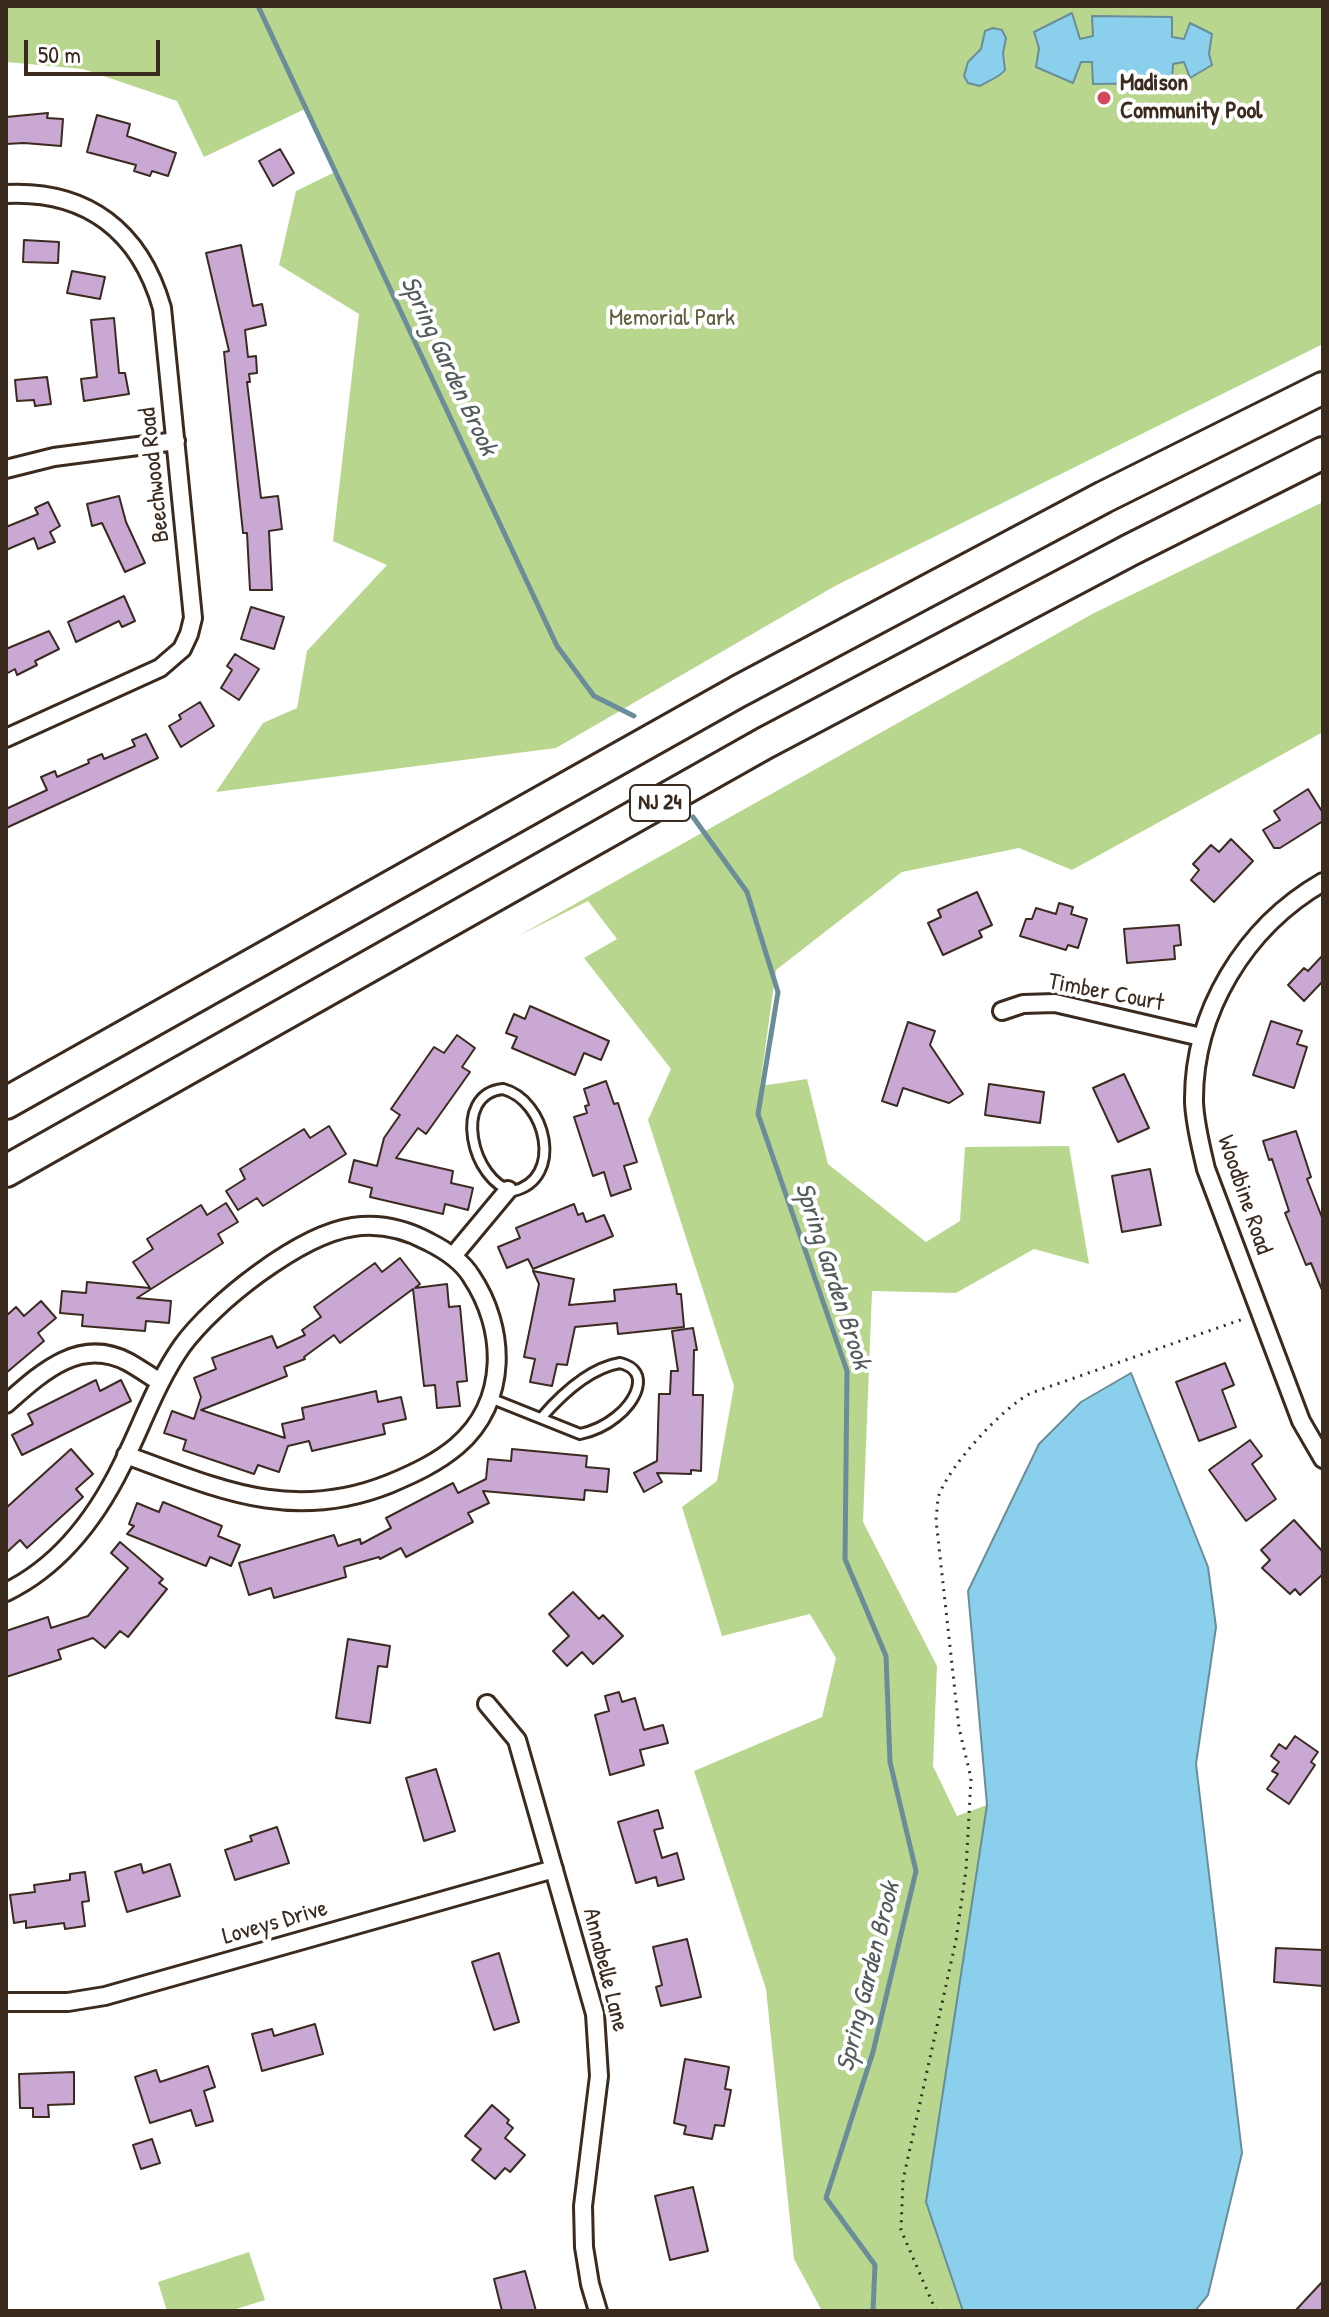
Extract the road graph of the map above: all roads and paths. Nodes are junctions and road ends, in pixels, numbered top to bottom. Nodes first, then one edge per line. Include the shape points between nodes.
1 (6, 194) edge
2 (1323, 388) edge
3 (176, 441) junction
4 (1323, 453) edge
5 (6, 469) edge
6 (6, 738) edge
7 (1323, 882) edge
8 (1002, 1011) dead end
9 (1201, 1037) junction
10 (6, 1103) edge
11 (6, 1171) edge
12 (508, 1190) junction
13 (453, 1256) junction
14 (1260, 1313) junction
15 (160, 1382) junction
16 (490, 1398) junction
17 (6, 1404) edge
18 (541, 1418) junction
19 (126, 1455) junction
20 (1323, 1459) edge
21 (6, 1592) edge
22 (487, 1704) dead end
23 (554, 1869) junction
24 (6, 2002) edge
25 (598, 2311) edge
26 (936, 2311) edge

1 - 3 street, Beechwood Road via 53,196 95,212 145,262 162,308
2 - 10 highway, NJ 24 via 753,683
3 - 5 street via 54,457
3 - 6 street, Beechwood Road via 193,618 182,649 160,668
4 - 11 highway, NJ 24 via 765,743
7 - 9 street, Woodbine Road via 1283,910 1241,956
8 - 9 street, Timber Court via 1055,1003
9 - 14 street, Woodbine Road via 1194,1104 1198,1137
12 - 12 lane via 521,1190 538,1178 544,1144 525,1099 503,1089 478,1102 473,1134 484,1170
12 - 13 street
13 - 15 street via 393,1228 362,1226 331,1233 226,1299 181,1347
13 - 16 street via 469,1272 494,1325 498,1350
14 - 20 street, Woodbine Road via 1301,1421
14 - 26 path via 1017,1400 951,1473 938,1497 936,1520 959,1728 971,1778 958,1926 903,2180 901,2230
15 - 17 street via 126,1361 90,1355 54,1364
15 - 19 street
16 - 18 lane
16 - 19 street via 463,1440 444,1456 415,1473 333,1501 246,1495
18 - 18 lane via 595,1371 620,1363 639,1377 633,1399 603,1427 580,1434
19 - 21 street via 81,1531 30,1580
22 - 23 street, Annabelle Lane via 517,1740
23 - 24 street, Loveys Drive via 105,1996
23 - 25 street, Annabelle Lane via 599,2043 583,2206 584,2247

